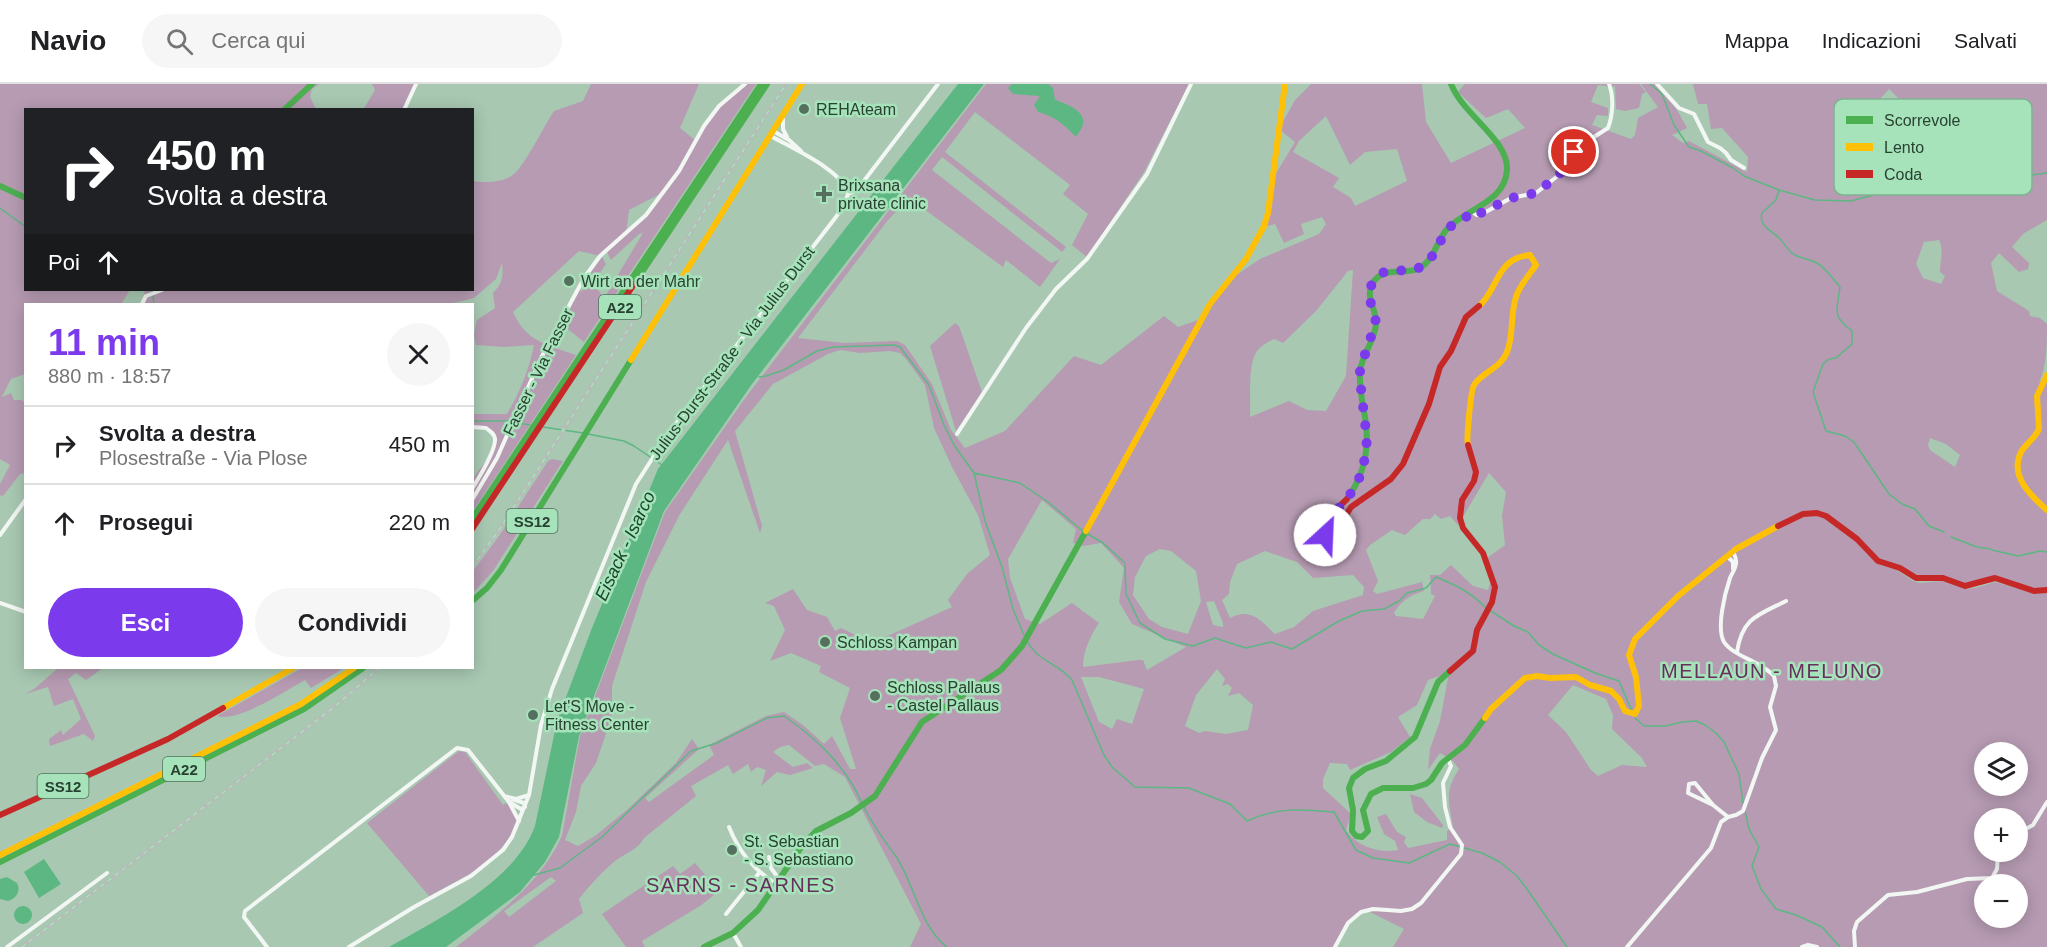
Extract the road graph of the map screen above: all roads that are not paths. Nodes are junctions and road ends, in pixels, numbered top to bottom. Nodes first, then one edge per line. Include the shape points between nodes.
1 (312, 84) edge
2 (416, 84) edge
3 (745, 84) edge
4 (761, 84) edge
5 (767, 84) edge
6 (802, 84) edge
7 (938, 84) edge
8 (1191, 84) edge
9 (1285, 84) edge
10 (1451, 84) edge
11 (1609, 84) edge
12 (1657, 84) edge
13 (286, 108) edge
14 (405, 108) edge
15 (783, 116) junction
16 (772, 133) junction
17 (789, 140) junction
18 (806, 155) junction
19 (1744, 168) dead end
20 (0, 186) edge
21 (848, 194) junction
22 (24, 197) edge
23 (1474, 212) junction
24 (158, 291) edge
25 (142, 303) edge
26 (2047, 375) edge
27 (474, 427) edge
28 (957, 434) dead end
29 (474, 485) edge
30 (474, 497) edge
31 (24, 502) edge
32 (2047, 510) edge
33 (474, 516) edge
34 (474, 526) edge
35 (0, 535) edge
36 (1730, 554) junction
37 (2047, 590) edge
38 (474, 599) edge
39 (1786, 601) dead end
40 (0, 603) edge
41 (24, 611) edge
42 (1737, 653) junction
43 (291, 669) edge
44 (353, 669) edge
45 (362, 669) edge
46 (1448, 759) junction
47 (530, 795) junction
48 (510, 800) junction
49 (2047, 802) edge
50 (1713, 805) junction
51 (525, 807) junction
52 (0, 814) edge
53 (1728, 817) junction
54 (520, 821) junction
55 (729, 827) dead end
56 (2028, 827) edge
57 (0, 855) edge
58 (769, 857) dead end
59 (0, 862) edge
60 (1997, 862) edge
61 (107, 873) dead end
62 (759, 873) junction
63 (778, 882) junction
64 (726, 914) dead end
65 (733, 933) junction
66 (8, 947) edge
67 (267, 947) edge
68 (349, 947) edge
69 (704, 947) edge
70 (741, 947) edge
71 (1335, 947) edge
72 (1628, 947) edge
73 (1802, 947) edge
74 (1817, 947) edge
75 (1854, 947) edge

1 - 13 main road
2 - 14 street
3 - 30 street, Fasser - Via Fasser via 719,106 646,215 600,256 584,278 549,341 497,458
4 - 33 main road, A22
5 - 34 main road, A22
6 - 15 main road, SS12
7 - 21 street, Julius-Durst-Straße - Via Julius Durst via 857,190
8 - 28 street via 1147,174 1087,259 1056,289 1026,328
9 - 63 main road via 1268,213 1260,237 1201,319 1024,642 1001,670 922,722 874,796 816,831
10 - 23 main road via 1459,101 1502,149 1507,164 1502,184
11 - 23 street via 1612,104 1608,128 1580,146 1559,175 1536,193 1502,201 1484,213
12 - 19 street via 1679,108 1694,114 1708,142
15 - 16 main road, SS12
15 - 17 street via 783,129
16 - 17 street
16 - 18 street
16 - 38 main road, SS12 via 501,570
17 - 18 street
18 - 21 street via 842,182
20 - 22 main road
21 - 47 street, Julius-Durst-Straße - Via Julius Durst via 836,217 653,455 628,500 552,690 541,725
23 - 46 main road via 1448,228 1423,266 1382,273 1370,287 1376,322 1360,369 1367,440 1363,470 1354,489 1321,530 1325,535 1334,535 1351,507 1391,478 1403,464 1430,404 1440,367 1462,324 1486,300 1501,271 1530,255 1536,265 1516,296 1507,353 1472,390 1466,439 1476,472 1462,500 1460,514 1463,528 1490,568 1495,587 1492,602 1477,630 1473,651 1438,682 1415,737 1386,761 1353,778 1349,795 1354,834 1367,834 1363,810 1371,794 1383,788 1426,784
24 - 25 street via 146,296
26 - 32 main road via 2038,394 2039,429 2021,452 2018,463 2024,487
27 - 29 street, Fasser - Via Fasser via 486,428 495,439
31 - 35 street
36 - 37 main road via 1797,517 1817,513 1857,539 1878,561 1919,579 1944,578 1965,586 1995,578 2034,591
36 - 42 street via 1733,570 1721,633 1725,643
36 - 46 main road via 1678,596 1632,643 1630,659 1639,706 1635,714 1625,711 1611,691 1576,677 1529,677 1491,709 1465,745
39 - 42 street via 1761,612 1745,626
40 - 41 street
42 - 53 street via 1774,676 1770,707 1776,730 1759,763 1744,809
43 - 52 main road, SS12 via 168,739
44 - 57 main road, A22 via 301,704
45 - 59 main road, A22 via 304,709
46 - 71 street via 1451,766 1443,783 1445,812 1462,847 1460,856 1422,903 1401,911 1361,912 1348,923
47 - 48 street
47 - 51 street, Julius-Durst-Straße - Via Julius Durst
48 - 51 street via 524,803
48 - 54 street
48 - 67 street via 468,750 457,748 245,911 244,917
49 - 56 street
50 - 50 street via 1695,783 1689,784 1688,793
50 - 53 street
51 - 54 street, Julius-Durst-Straße - Via Julius Durst
53 - 72 street via 1721,822 1712,848
54 - 68 street, Julius-Durst-Straße - Via Julius Durst via 503,850 489,863
55 - 62 street via 744,856
58 - 63 street
60 - 75 street via 1992,878 1967,879 1881,899 1857,922
61 - 66 street
62 - 63 street
62 - 64 street
63 - 65 main road via 758,910
65 - 69 main road
65 - 70 street
73 - 74 street

